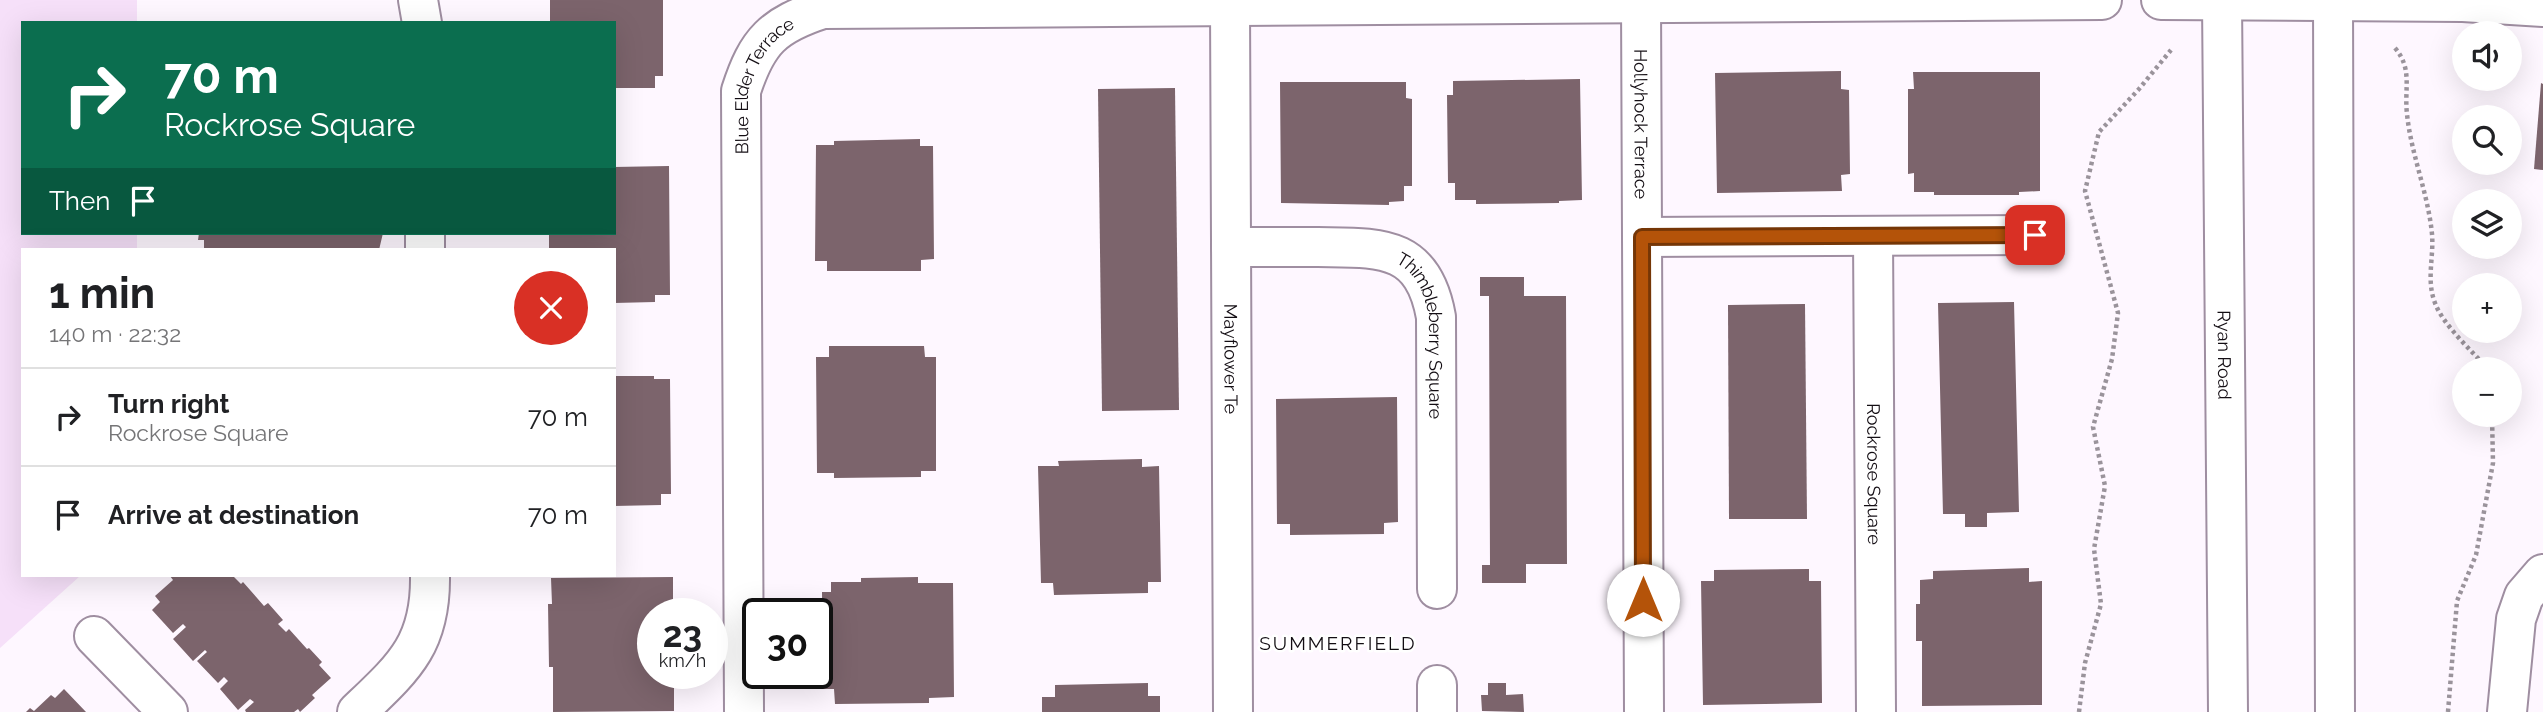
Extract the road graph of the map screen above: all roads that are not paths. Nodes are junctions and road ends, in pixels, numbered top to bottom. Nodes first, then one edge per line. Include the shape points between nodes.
1 (418, 0) edge
2 (2102, 0) edge
3 (2161, 0) edge
4 (2222, 0) edge
5 (2333, 1) edge
6 (1641, 2) edge
7 (1230, 5) junction
8 (2543, 7) edge
9 (422, 21) edge
10 (2035, 235) dead end
11 (1874, 236) junction
12 (1642, 237) junction
13 (1231, 247) junction
14 (2543, 574) edge
15 (430, 577) edge
16 (1437, 589) dead end
17 (94, 636) dead end
18 (168, 712) edge
19 (357, 712) edge
20 (744, 712) edge
21 (1233, 712) edge
22 (1644, 712) edge
23 (1876, 712) edge
24 (2228, 712) edge
25 (2335, 712) edge
26 (2507, 712) edge

1 - 9 street
2 - 6 street, Blue Elder Terrace
3 - 4 street
4 - 5 street
4 - 24 street, Ryan Road
5 - 8 street
5 - 25 street
6 - 7 street, Blue Elder Terrace
6 - 12 street, Hollyhock Terrace
7 - 13 street, Mayflower Te
7 - 20 street, Blue Elder Terrace via 824,9 794,18 770,36 751,61 741,91
10 - 11 street
11 - 12 street
11 - 23 street, Rockrose Square
12 - 22 street, Hollyhock Terrace
13 - 16 street, Thimbleberry Square via 1376,248 1401,257 1419,273 1432,295 1436,317
13 - 21 street, Mayflower Te
14 - 26 street via 2524,596 2516,620
15 - 19 street via 428,614 411,658
17 - 18 street

